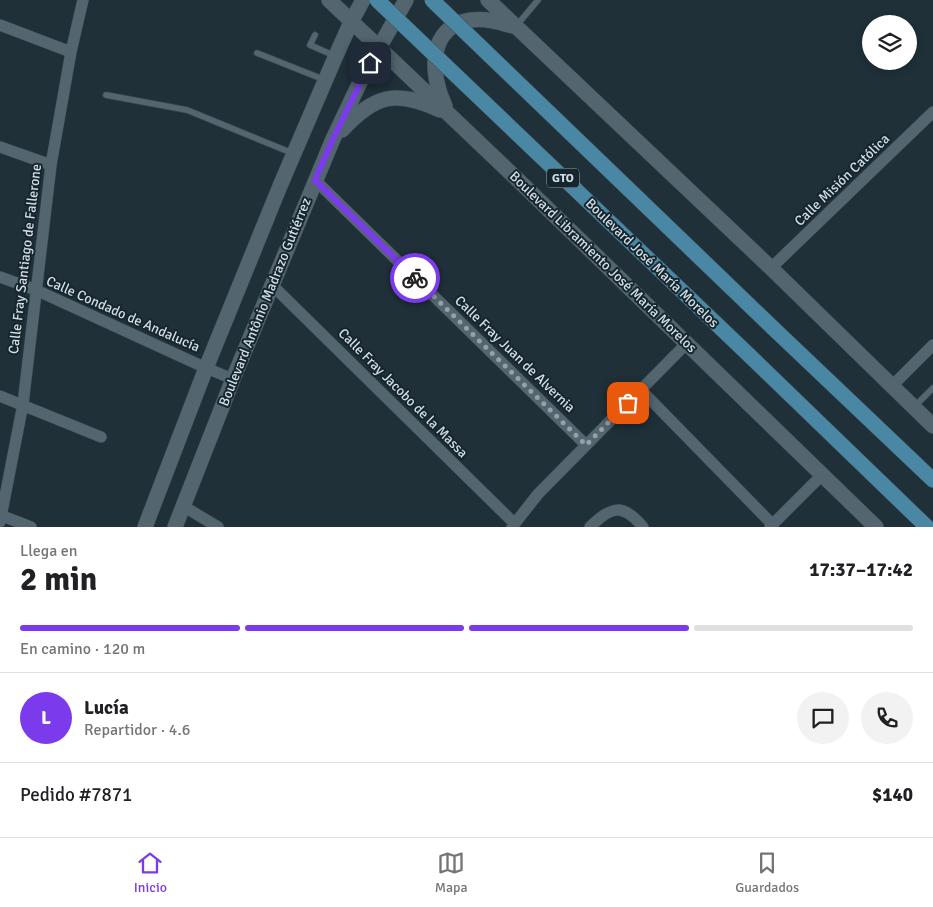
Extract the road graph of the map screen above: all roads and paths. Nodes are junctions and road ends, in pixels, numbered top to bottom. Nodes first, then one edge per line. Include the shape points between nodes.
1 (83, 0) edge
2 (328, 0) edge
3 (363, 0) edge
4 (377, 0) edge
5 (406, 0) edge
6 (432, 0) edge
7 (488, 0) edge
8 (538, 0) edge
9 (351, 22) junction
10 (0, 25) edge
11 (515, 26) junction
12 (315, 34) dead end
13 (379, 47) junction
14 (71, 52) junction
15 (257, 53) dead end
16 (336, 56) junction
17 (325, 80) junction
18 (106, 95) dead end
19 (933, 112) edge
20 (448, 114) junction
21 (333, 139) junction
22 (0, 147) edge
23 (294, 154) junction
24 (51, 165) junction
25 (315, 180) junction
26 (771, 268) junction
27 (0, 277) edge
28 (272, 285) junction
29 (36, 290) junction
30 (687, 343) junction
31 (933, 345) edge
32 (206, 368) junction
33 (234, 378) junction
34 (892, 386) junction
35 (933, 388) edge
36 (641, 390) junction
37 (0, 396) edge
38 (23, 404) junction
39 (914, 407) junction
40 (933, 426) edge
41 (101, 437) dead end
42 (586, 445) junction
43 (822, 475) junction
44 (933, 480) edge
45 (183, 506) junction
46 (0, 518) edge
47 (513, 525) edge
48 (771, 526) edge
49 (32, 527) edge
50 (145, 527) edge
51 (175, 527) edge
52 (218, 527) edge
53 (590, 527) edge
54 (643, 527) edge
55 (876, 527) edge
56 (927, 527) edge

1 - 14 street, Calle Fray Santiago de Fallerone
2 - 9 street, Boulevard Libramiento José María Morelos
3 - 9 street
4 - 56 main road, Boulevard José María Morelos / GTO, bridge
5 - 13 street, Boulevard Antônio Madrazo Gutiérrez
6 - 44 main road, GTO, bridge
7 - 11 street
8 - 11 lane
9 - 13 street, Boulevard Libramiento José María Morelos
9 - 16 street
10 - 14 street
11 - 20 street via 486,19 470,20 455,25 444,34 438,46 434,74
11 - 26 street
12 - 16 lane via 310,44
13 - 20 street, Boulevard Libramiento José María Morelos
13 - 21 street, Boulevard Antônio Madrazo Gutiérrez
14 - 24 street, Calle Fray Santiago de Fallerone
15 - 17 lane
16 - 17 street
17 - 23 street
18 - 23 lane via 187,110
19 - 26 street, Calle Misión Católica
20 - 21 street via 410,98 391,97 362,109
20 - 30 street, Boulevard Libramiento José María Morelos
21 - 25 street, Boulevard Antônio Madrazo Gutiérrez
22 - 24 street
23 - 32 street
24 - 29 street, Calle Fray Santiago de Fallerone
25 - 28 street, Boulevard Antônio Madrazo Gutiérrez
25 - 42 street, Calle Fray Juan de Alvernia
26 - 34 street
27 - 29 street, Calle Condado de Andalucía
28 - 33 street, Boulevard Antônio Madrazo Gutiérrez
28 - 47 street, Calle Fray Jacobo de la Massa
29 - 32 street, Calle Condado de Andalucía
29 - 38 street, Calle Fray Santiago de Fallerone
30 - 36 street
30 - 43 street, Boulevard Libramiento José María Morelos
31 - 34 street
32 - 33 street, Calle Condado de Andalucía
32 - 50 street
33 - 45 street, Boulevard Antônio Madrazo Gutiérrez
34 - 39 street
35 - 39 lane
36 - 42 street
36 - 48 street
37 - 38 street
38 - 41 street
38 - 46 street, Calle Fray Santiago de Fallerone
39 - 40 street
42 - 47 street
43 - 48 street
43 - 55 street, Boulevard Libramiento José María Morelos
45 - 51 street, Boulevard Antônio Madrazo Gutiérrez
45 - 52 street
46 - 49 street
53 - 54 street via 609,511 619,509 629,512

